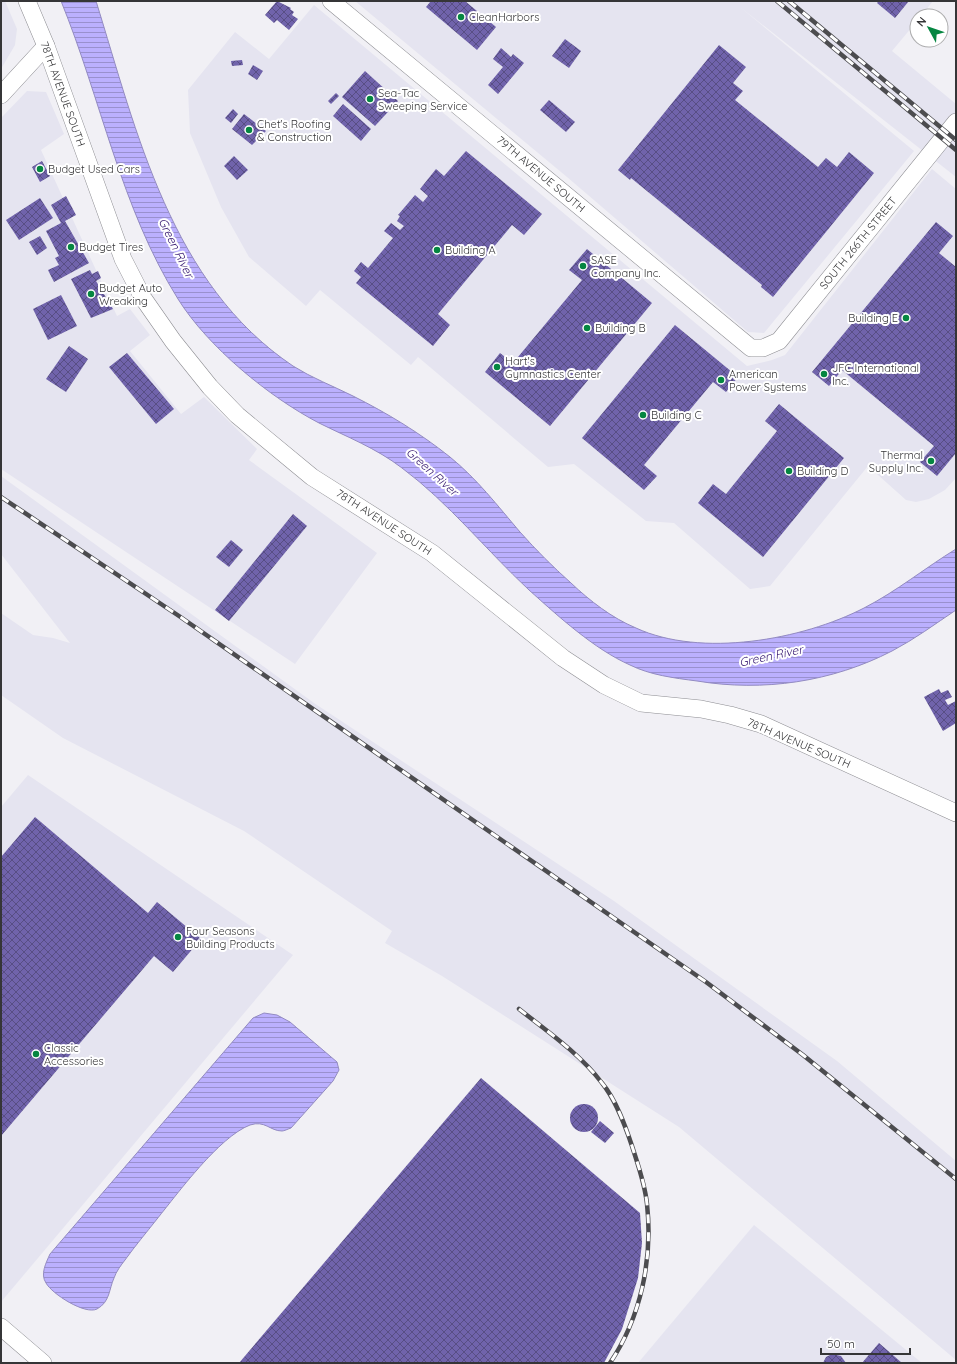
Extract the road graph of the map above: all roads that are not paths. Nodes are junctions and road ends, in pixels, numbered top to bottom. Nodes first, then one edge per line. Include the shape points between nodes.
1 (27, 1) edge
2 (331, 1) edge
3 (46, 46) junction
4 (1, 95) edge
5 (956, 122) edge
6 (751, 348) joint
7 (956, 813) edge
8 (1, 1327) edge
9 (43, 1363) edge

1 - 3 street, 78TH AVENUE SOUTH
2 - 6 street, 79TH AVENUE SOUTH
3 - 4 street
3 - 7 street, 78TH AVENUE SOUTH via 106,215 123,259 143,298 193,366 232,409 262,436 312,477 432,553 563,658 604,686 641,703 701,709 761,724
5 - 6 street, SOUTH 266TH STREET via 778,341 763,348
8 - 9 street

